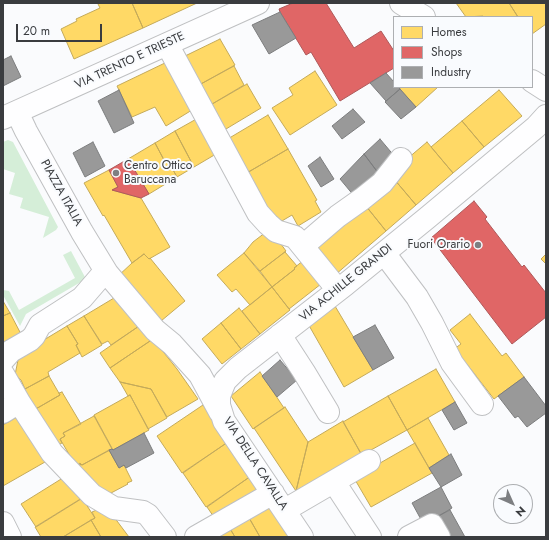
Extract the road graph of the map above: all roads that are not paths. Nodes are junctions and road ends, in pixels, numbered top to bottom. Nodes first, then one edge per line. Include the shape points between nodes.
1 (258, 3) edge
2 (401, 3) edge
3 (422, 16) edge
4 (167, 44) junction
5 (533, 82) edge
6 (546, 90) edge
7 (10, 115) edge
8 (546, 116) edge
9 (401, 159) dead end
10 (303, 246) junction
11 (384, 253) junction
12 (107, 273) junction
13 (338, 290) junction
14 (280, 335) junction
15 (3, 360) edge
16 (3, 374) edge
17 (200, 375) junction
18 (226, 381) junction
19 (482, 404) dead end
20 (11, 407) edge
21 (328, 412) dead end
22 (221, 414) junction
23 (368, 461) dead end
24 (334, 482) junction
25 (279, 501) junction
26 (3, 523) edge
27 (10, 537) edge
28 (164, 537) edge
29 (196, 537) edge
30 (302, 537) edge
31 (370, 537) edge
32 (410, 537) edge
33 (439, 537) edge

1 - 4 street, VIA TRENTO E TRIESTE
2 - 3 street
4 - 7 street, VIA TRENTO E TRIESTE
4 - 10 street via 258,213 272,228 295,237
5 - 6 street
7 - 12 street, PIAZZA ITALIA via 26,131
8 - 11 street, VIA ACHILLE GRANDI
9 - 10 street via 382,183
10 - 13 street
11 - 13 street, VIA ACHILLE GRANDI
11 - 19 street via 417,297 452,364
12 - 15 street via 101,276 82,298 40,325 34,336 11,351
12 - 17 street, PIAZZA ITALIA via 155,330 172,344
13 - 14 street, VIA ACHILLE GRANDI
14 - 18 street, VIA ACHILLE GRANDI
14 - 21 street
16 - 20 street
17 - 18 street
17 - 22 street, PIAZZA ITALIA
18 - 22 street, VIA DELLA CAVALLA via 219,405
20 - 28 street via 92,495 114,508 143,512
22 - 25 street, VIA DELLA CAVALLA
23 - 24 street
24 - 25 street
24 - 31 street
25 - 29 street
25 - 30 street, VIA DELLA CAVALLA
26 - 27 street
32 - 33 street via 432,525

